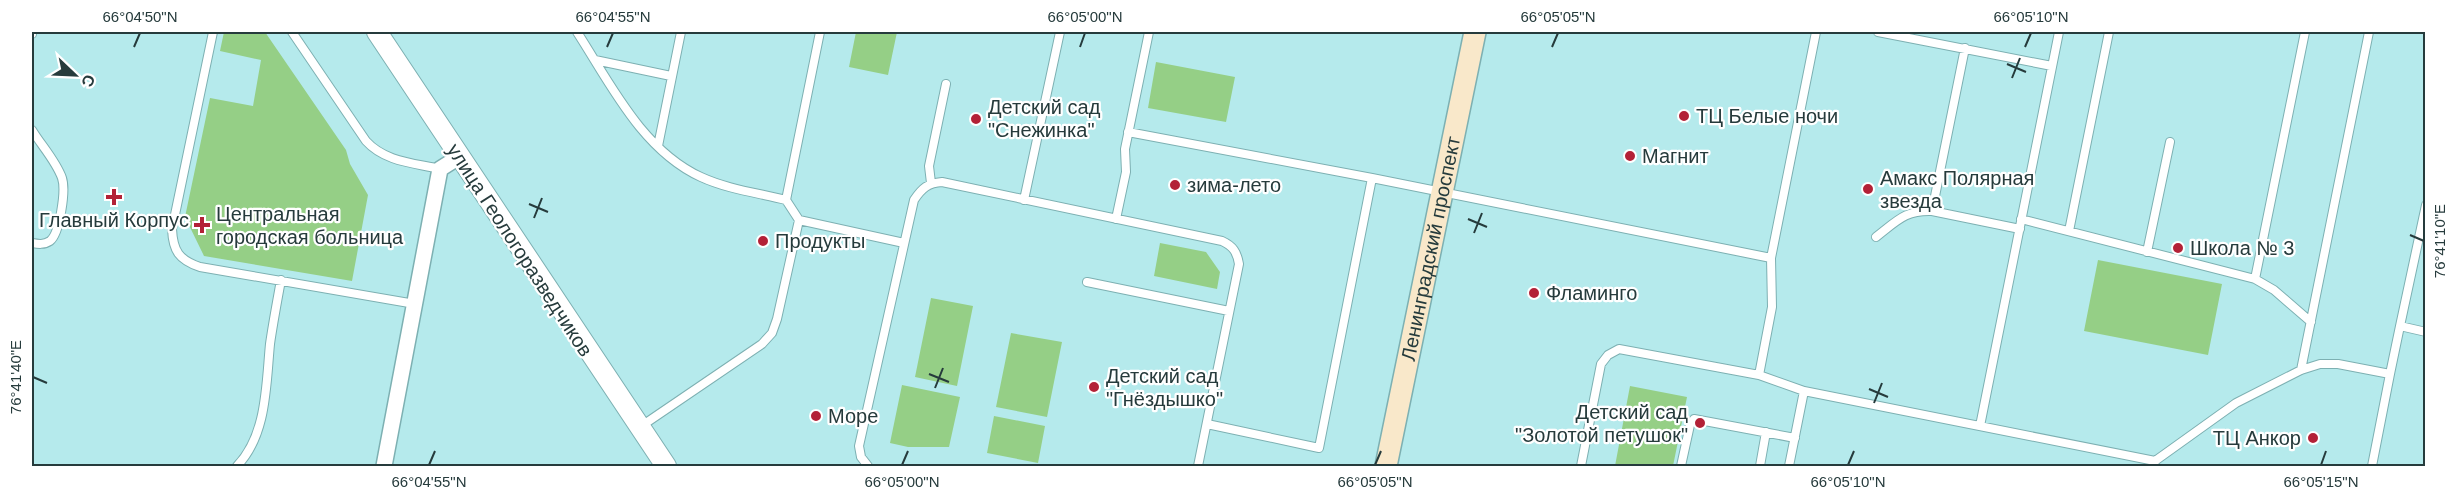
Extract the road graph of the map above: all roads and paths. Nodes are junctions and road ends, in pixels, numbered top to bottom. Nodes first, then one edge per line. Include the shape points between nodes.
1 (213, 32) edge
2 (292, 32) edge
3 (377, 32) edge
4 (577, 32) edge
5 (681, 32) edge
6 (820, 32) edge
7 (1060, 32) edge
8 (1149, 32) edge
9 (1475, 32) edge
10 (1816, 32) edge
11 (1878, 32) edge
12 (2059, 32) edge
13 (2109, 32) edge
14 (2305, 32) edge
15 (2369, 32) edge
16 (1965, 48) junction
17 (595, 60) junction
18 (2052, 66) junction
19 (671, 76) junction
20 (946, 84) dead end
21 (32, 130) edge
22 (1128, 132) junction
23 (2170, 142) dead end
24 (658, 146) junction
25 (459, 157) junction
26 (440, 169) junction
27 (1372, 178) junction
28 (931, 183) junction
29 (1442, 192) junction
30 (786, 200) junction
31 (1024, 200) junction
32 (2426, 205) edge
33 (1932, 211) junction
34 (1116, 219) junction
35 (2021, 219) junction
36 (799, 220) junction
37 (2020, 228) junction
38 (2069, 231) junction
39 (1876, 237) dead end
40 (32, 243) edge
41 (904, 243) junction
42 (2147, 252) junction
43 (1771, 258) junction
44 (2255, 279) junction
45 (281, 280) junction
46 (1087, 282) dead end
47 (415, 304) junction
48 (1229, 311) junction
49 (2311, 322) junction
50 (2400, 326) junction
51 (2426, 332) edge
52 (2301, 370) junction
53 (2390, 374) junction
54 (1759, 375) junction
55 (1804, 391) junction
56 (1207, 424) junction
57 (1980, 426) junction
58 (638, 428) junction
59 (1766, 432) junction
60 (1795, 438) junction
61 (2155, 464) edge
62 (237, 466) edge
63 (384, 466) edge
64 (666, 466) edge
65 (868, 466) edge
66 (1198, 466) edge
67 (1386, 466) edge
68 (1581, 466) edge
69 (1681, 466) edge
70 (1760, 466) edge
71 (1789, 466) edge
72 (2372, 466) edge

1 - 45 lane via 172,230 173,243 177,255 188,263
2 - 26 lane via 378,153
3 - 25 street, улица Геологоразведчиков
4 - 17 lane
5 - 19 lane
6 - 30 lane
7 - 31 lane
8 - 22 lane
9 - 29 main road, Ленинградский проспект
10 - 43 lane
11 - 16 lane
12 - 18 lane
13 - 38 lane
14 - 44 lane
15 - 49 lane
16 - 18 lane
16 - 33 lane
17 - 19 lane
17 - 24 lane via 636,123
18 - 35 lane
19 - 24 lane
20 - 28 lane via 929,166
21 - 40 lane via 65,189 52,240
22 - 27 lane
22 - 34 lane via 1126,172
23 - 42 lane
24 - 30 lane via 701,177
25 - 26 street
25 - 58 street, улица Геологоразведчиков
26 - 47 street
27 - 29 lane
27 - 56 lane via 1319,448
28 - 31 lane
28 - 41 lane via 914,200
29 - 43 lane
29 - 67 main road, Ленинградский проспект
30 - 36 lane
31 - 34 lane
32 - 50 lane
33 - 37 lane
33 - 39 lane via 1906,214
34 - 48 lane via 1230,245 1239,264
35 - 37 lane
35 - 38 lane
36 - 41 lane
36 - 58 lane via 772,333 762,344
37 - 57 lane
38 - 42 lane
41 - 65 lane via 860,446 861,457
42 - 44 lane
43 - 54 lane via 1772,307
44 - 49 lane
45 - 47 lane
45 - 62 lane via 258,431
46 - 48 lane
47 - 63 street
48 - 56 lane
49 - 52 lane
50 - 51 lane
50 - 53 lane
52 - 53 lane via 2338,364
52 - 61 lane via 2236,403
53 - 72 lane
54 - 55 lane
54 - 68 lane via 1619,349 1601,364
55 - 57 lane
55 - 60 lane
56 - 66 lane
57 - 61 lane
58 - 64 street, улица Геологоразведчиков
59 - 60 lane
59 - 69 lane via 1694,419 1689,425
59 - 70 lane
60 - 71 lane

